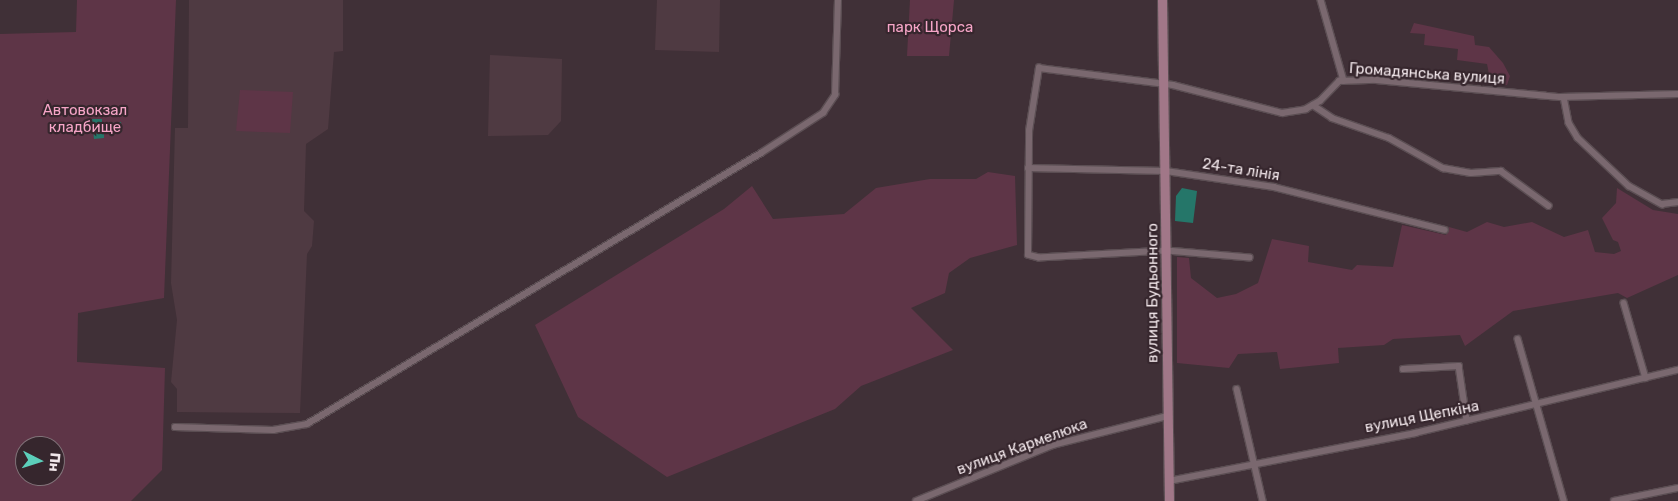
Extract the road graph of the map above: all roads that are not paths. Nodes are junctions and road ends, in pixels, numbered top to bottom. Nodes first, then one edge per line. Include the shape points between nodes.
1 (838, 0) edge
2 (1162, 0) edge
3 (1321, 0) edge
4 (1344, 81) junction
5 (1164, 84) junction
6 (1678, 94) edge
7 (1564, 97) junction
8 (1313, 105) junction
9 (1028, 168) junction
10 (1166, 171) junction
11 (1678, 202) edge
12 (1548, 206) dead end
13 (1445, 230) dead end
14 (1167, 252) junction
15 (1250, 258) dead end
16 (1624, 302) dead end
17 (1518, 339) dead end
18 (1403, 369) dead end
19 (1678, 370) edge
20 (1646, 378) junction
21 (1236, 389) dead end
22 (1537, 405) junction
23 (1168, 416) junction
24 (1467, 420) junction
25 (175, 427) dead end
26 (1253, 464) junction
27 (1169, 481) junction
28 (1678, 488) edge
29 (916, 501) edge
30 (1169, 501) edge
31 (1263, 501) edge
32 (1564, 501) edge
33 (1614, 501) edge

1 - 25 street via 834,96 823,113 761,153 307,424 273,430
2 - 5 main road, вулиця Будьонного
3 - 4 street
4 - 7 street, Громадянська вулиця via 1376,80
4 - 8 street, Громадянська вулиця via 1339,81
5 - 8 street, Громадянська вулиця via 1282,113
5 - 9 street, Громадянська вулиця via 1039,68 1031,103
5 - 10 main road, вулиця Будьонного
6 - 7 street, Громадянська вулиця
7 - 11 street via 1569,123 1578,138 1629,186 1662,204
8 - 12 street via 1332,118 1388,138 1443,168 1471,173 1502,171
9 - 10 street, 24-та лінія
9 - 14 street via 1028,255 1039,258
10 - 13 street, 24-та лінія via 1274,187
10 - 14 main road, вулиця Будьонного
14 - 15 street
14 - 23 main road, вулиця Будьонного
16 - 20 street
17 - 22 street
18 - 24 street via 1458,366
19 - 20 street, вулиця Щепкіна
20 - 22 street, вулиця Щепкіна
21 - 26 street
22 - 24 street, вулиця Щепкіна
22 - 32 street
23 - 27 main road, вулиця Будьонного
23 - 29 street, вулиця Кармелюка via 1053,445
24 - 26 street, вулиця Щепкіна
26 - 27 street, вулиця Щепкіна
26 - 31 street
27 - 30 main road, вулиця Будьонного
28 - 33 street

